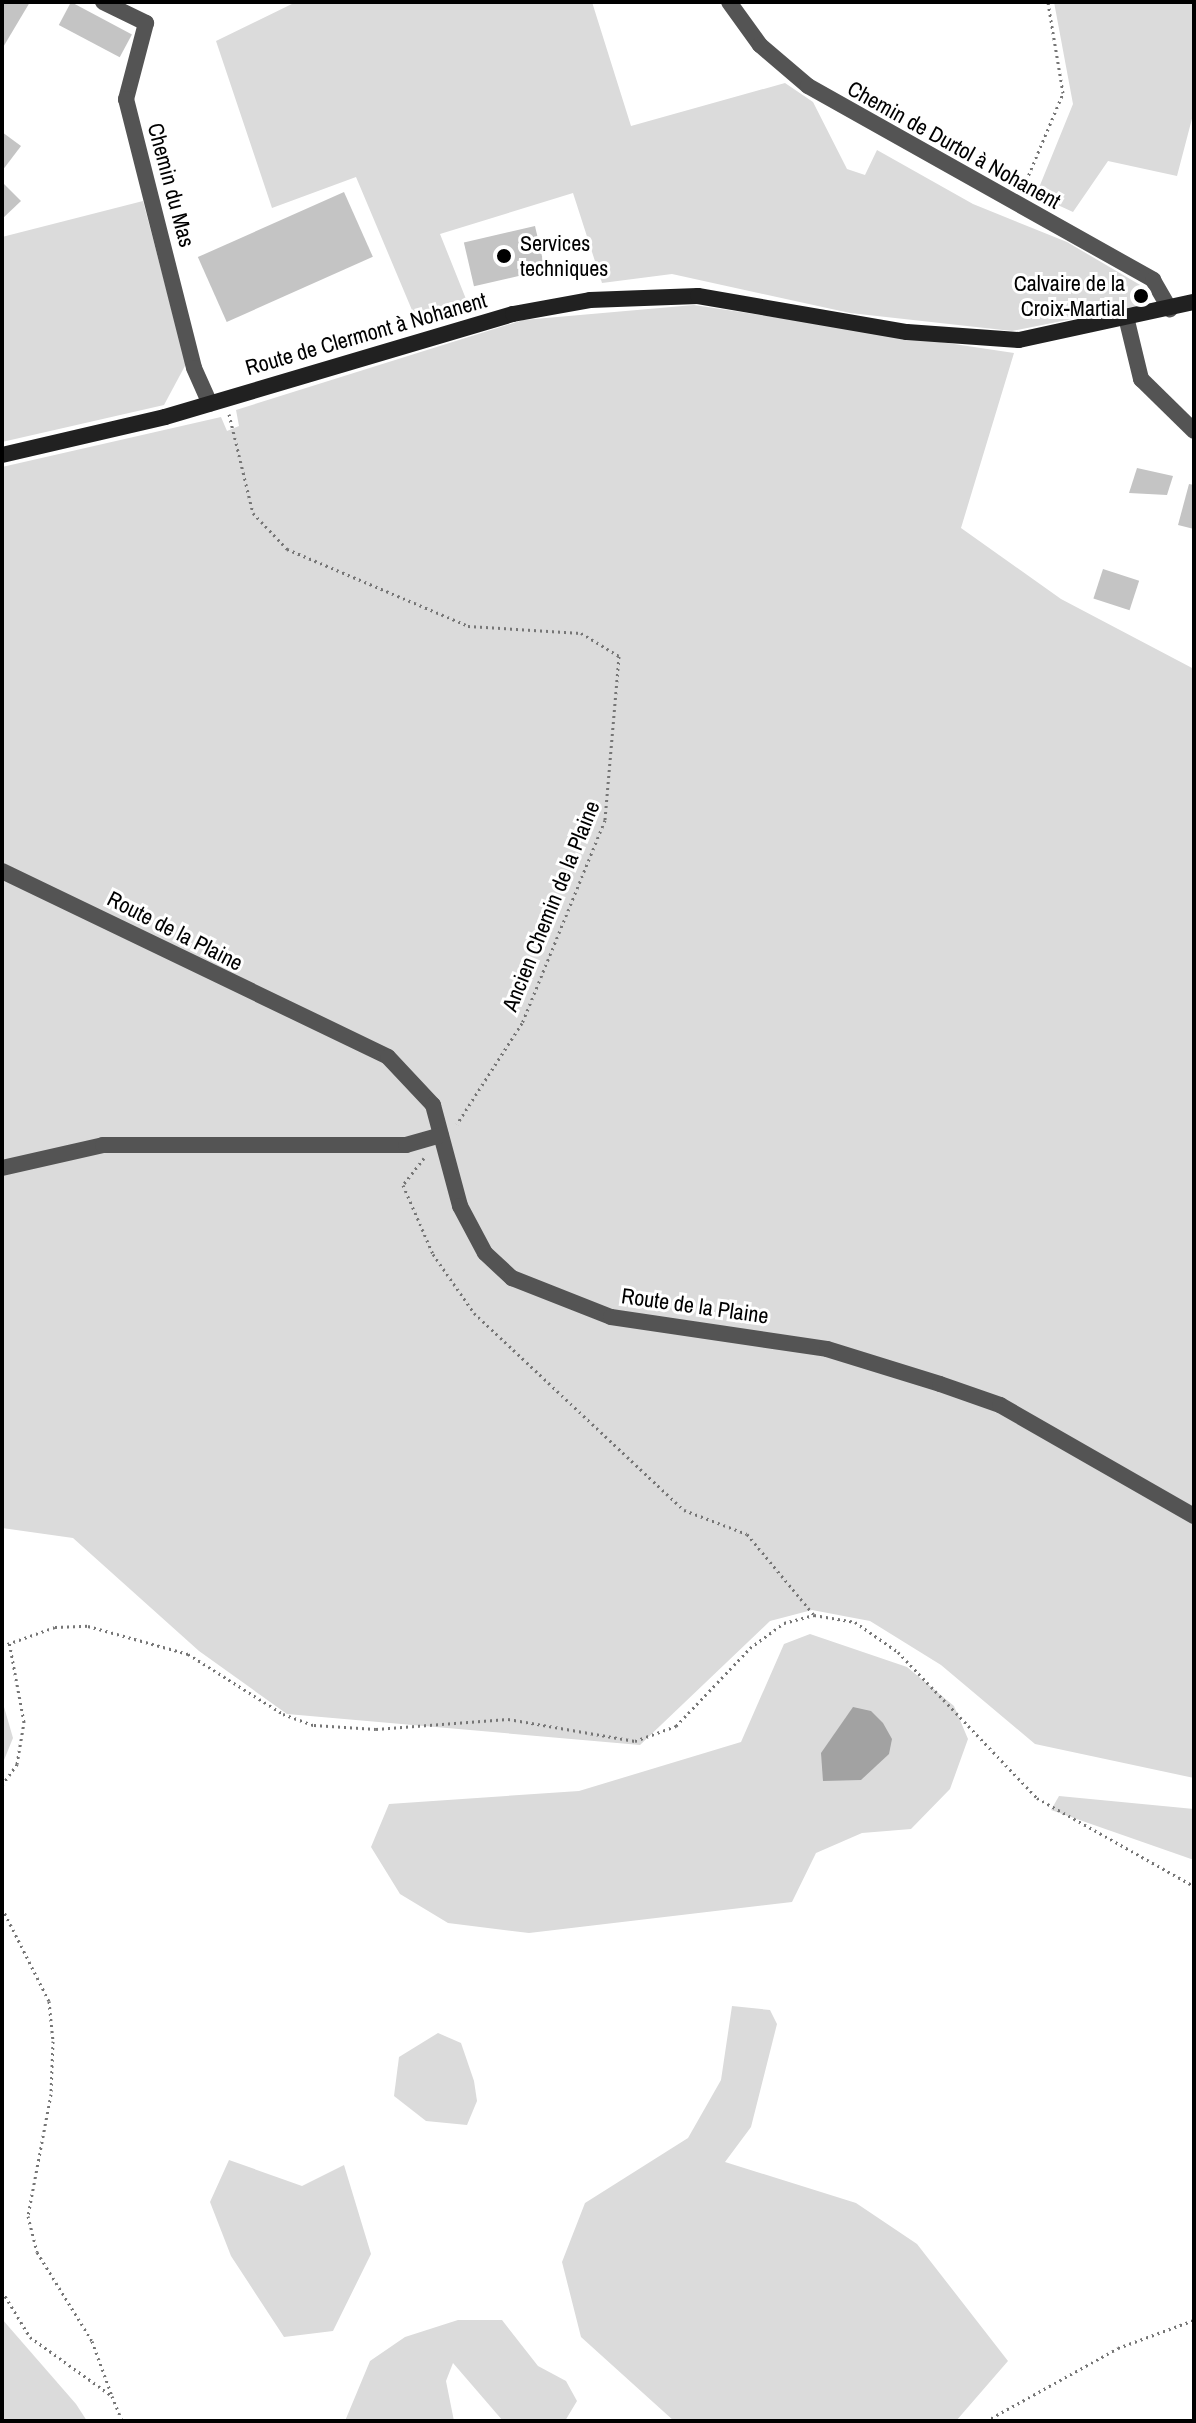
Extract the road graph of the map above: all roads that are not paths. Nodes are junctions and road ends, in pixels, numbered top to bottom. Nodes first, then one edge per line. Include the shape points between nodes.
1 (103, 2) edge
2 (729, 2) edge
3 (1194, 302) edge
4 (1170, 309) junction
5 (1127, 321) junction
6 (218, 402) junction
7 (1194, 431) edge
8 (2, 455) edge
9 (2, 871) edge
10 (441, 1135) junction
11 (2, 1168) edge
12 (1194, 1516) edge

1 - 6 street, Chemin du Mas via 146,23 126,99 194,368
2 - 4 street, Chemin de Durtol à Nohanent via 760,45 808,86 1153,280
3 - 4 street, Route de Clermont à Nohanent
4 - 5 street, Route de Clermont à Nohanent
5 - 6 street, Route de Clermont à Nohanent via 1063,335 965,340 698,296 603,299 513,314
5 - 7 street via 1141,379
6 - 8 street, Route de Clermont à Nohanent
9 - 10 street, Route de la Plaine via 388,1057 433,1105
10 - 11 street via 406,1145 103,1145
10 - 12 street, Route de la Plaine via 460,1206 485,1253 512,1278 611,1317 827,1349 940,1384 1000,1405

